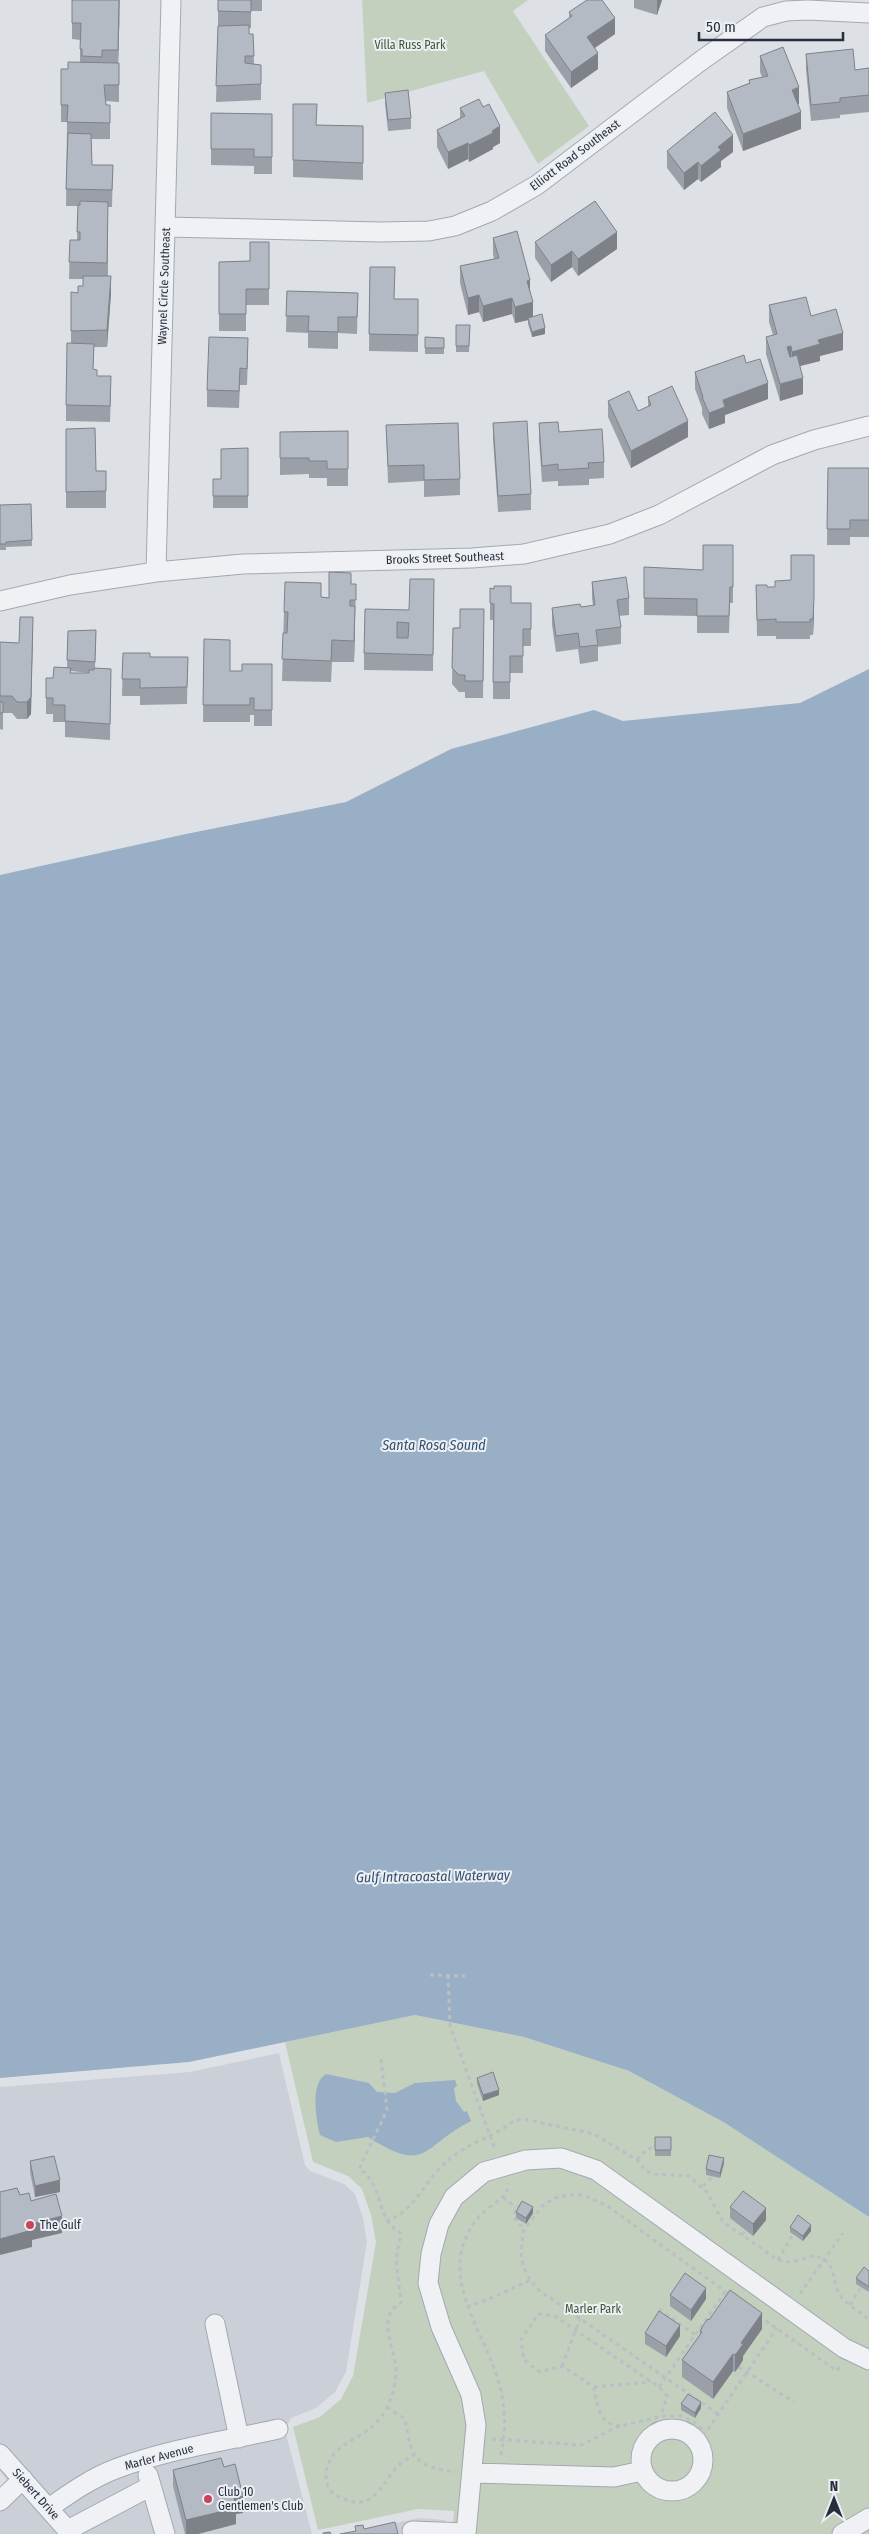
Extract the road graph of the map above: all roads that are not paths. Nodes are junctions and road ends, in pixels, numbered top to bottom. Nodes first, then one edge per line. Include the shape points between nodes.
1 (171, 0) edge
2 (766, 8) edge
3 (869, 13) edge
4 (165, 228) junction
5 (869, 426) edge
6 (156, 572) junction
7 (0, 601) edge
8 (215, 2324) dead end
9 (869, 2360) edge
10 (278, 2429) dead end
11 (239, 2438) junction
12 (0, 2454) edge
13 (143, 2460) junction
14 (464, 2469) junction
15 (642, 2471) junction
16 (23, 2479) junction
17 (151, 2486) junction
18 (0, 2500) edge
19 (49, 2508) junction
20 (869, 2518) edge
21 (412, 2531) dead end
22 (70, 2532) edge
23 (466, 2533) edge
24 (165, 2534) edge
25 (842, 2534) edge

1 - 4 street, Waynel Circle Southeast
2 - 3 street, Elliott Road Southeast
2 - 4 street, Elliott Road Southeast via 752,24 537,185 492,212 455,226 429,231 381,232
4 - 6 street, Waynel Circle Southeast
5 - 6 street, Brooks Street Southeast via 814,440 772,456 659,515 610,534 524,554 243,564
6 - 7 street, Brooks Street Southeast via 70,585
8 - 11 street
9 - 14 street via 850,2351 789,2309 596,2170 561,2158 526,2160 484,2172 454,2197 439,2224 431,2254 428,2283 441,2326 471,2395 476,2425
10 - 11 street, Marler Avenue
11 - 13 street, Marler Avenue
12 - 16 street, Siebert Drive
13 - 17 street
13 - 19 street, Marler Avenue via 92,2480
14 - 15 street via 497,2474 614,2476
14 - 23 street
15 - 15 street via 659,2489 667,2492 684,2489 702,2471 700,2436 672,2429 656,2433 641,2454
16 - 18 street
16 - 19 street, Siebert Drive
17 - 22 street
17 - 24 street
19 - 22 street, Siebert Drive
20 - 25 street
21 - 23 street

